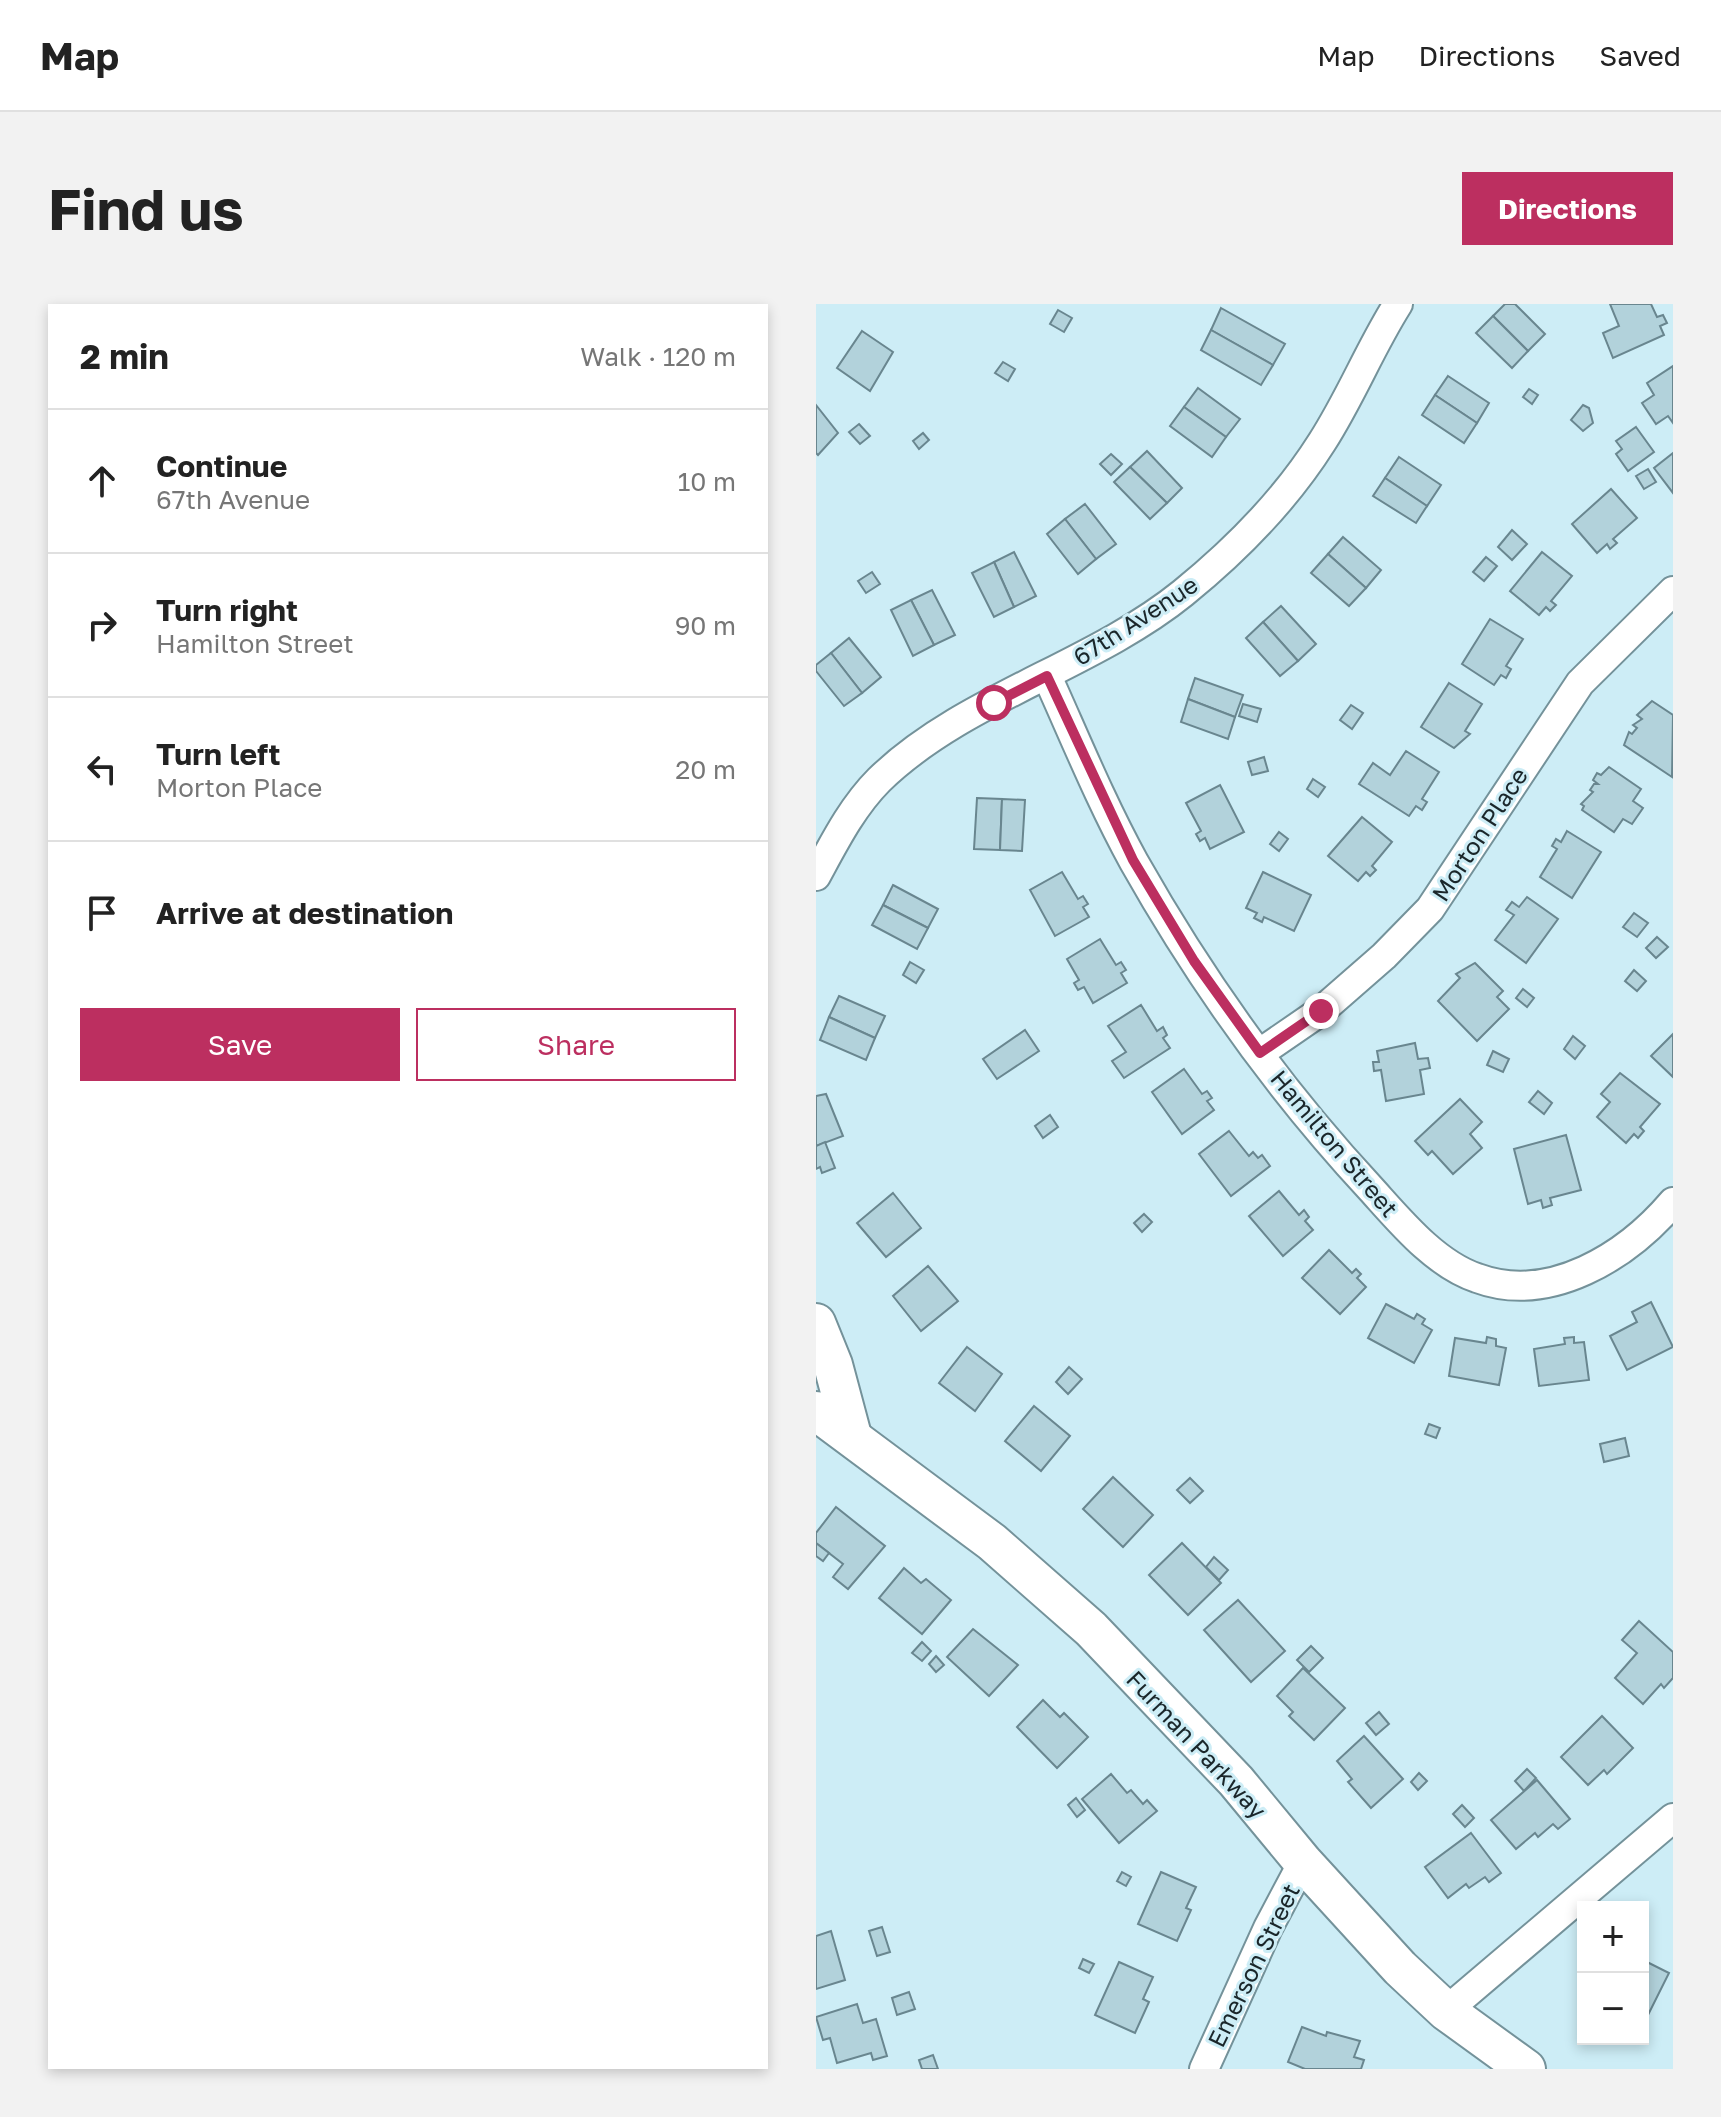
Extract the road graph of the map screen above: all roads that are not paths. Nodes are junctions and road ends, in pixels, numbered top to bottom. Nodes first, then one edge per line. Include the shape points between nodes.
1 (1398, 304) edge
2 (1673, 591) edge
3 (1047, 676) junction
4 (816, 876) edge
5 (1260, 1053) junction
6 (1673, 1202) edge
7 (816, 1323) edge
8 (816, 1411) edge
9 (852, 1436) junction
10 (1673, 1818) edge
11 (1303, 1862) junction
12 (1446, 2011) junction
13 (1204, 2069) edge
14 (1526, 2069) edge

1 - 3 street, 67th Avenue via 1322,442 1258,522 1181,595
2 - 5 street, Morton Place via 1580,683 1430,909 1321,1011
3 - 4 street, 67th Avenue via 924,745 879,781 843,827
3 - 5 street, Hamilton Street via 1133,860 1194,961
5 - 6 street, Hamilton Street via 1342,1158 1438,1256 1475,1278 1509,1285 1582,1273 1634,1242
7 - 9 street
8 - 9 street, Furman Parkway
9 - 11 street, Furman Parkway via 992,1542 1091,1629 1236,1781
10 - 12 street
11 - 12 street, Furman Parkway
11 - 13 street, Emerson Street
12 - 14 street, Furman Parkway

